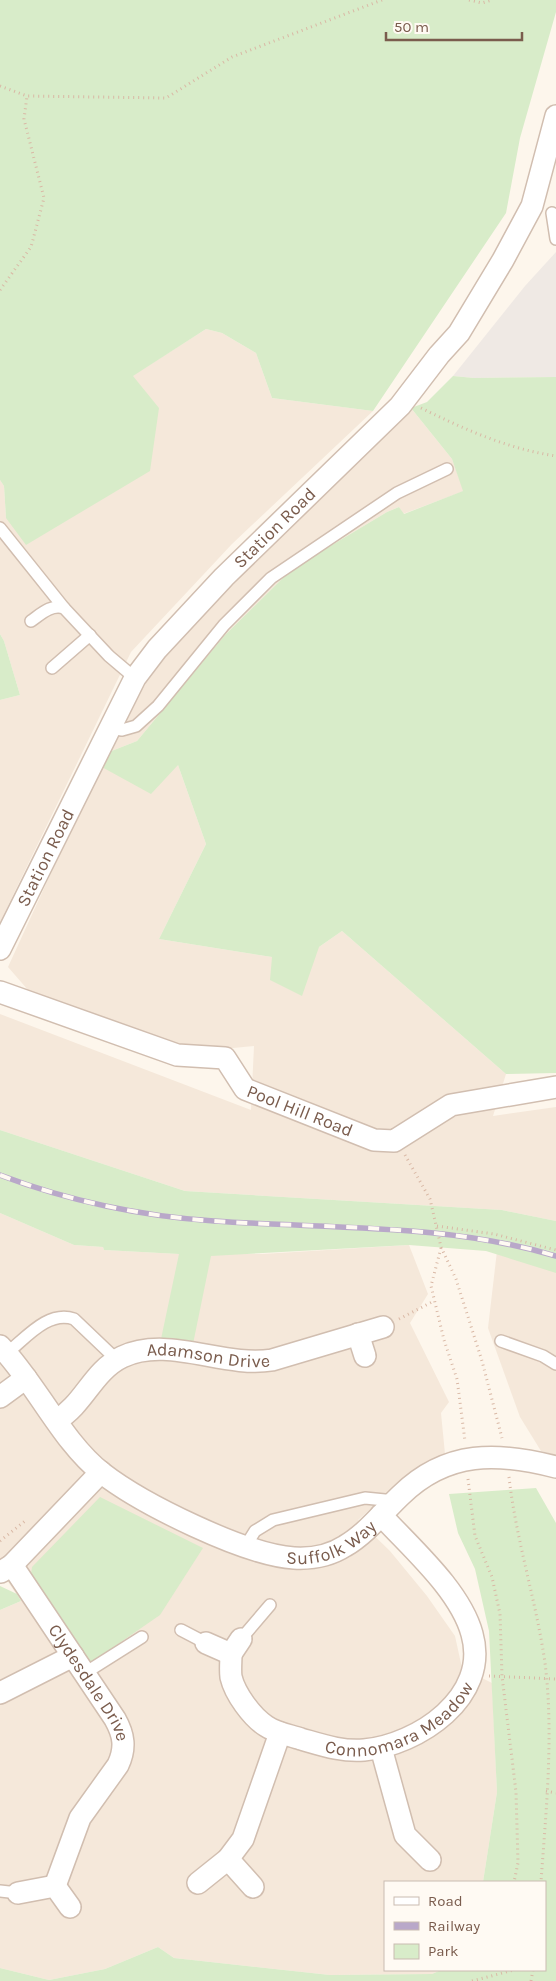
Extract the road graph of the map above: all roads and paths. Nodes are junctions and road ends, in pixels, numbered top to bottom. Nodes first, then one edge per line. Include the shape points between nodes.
1 (382, 0) edge
2 (469, 0) edge
3 (492, 0) edge
4 (0, 86) edge
5 (27, 96) junction
6 (556, 116) edge
7 (532, 206) junction
8 (554, 214) edge
9 (556, 239) edge
10 (0, 290) edge
11 (416, 406) dead end
12 (556, 456) edge
13 (446, 469) dead end
14 (0, 528) edge
15 (64, 608) junction
16 (31, 621) dead end
17 (90, 635) junction
18 (52, 668) dead end
19 (135, 678) junction
20 (109, 728) junction
21 (0, 949) edge
22 (0, 992) edge
23 (556, 1087) edge
24 (394, 1141) junction
25 (437, 1226) junction
26 (441, 1247) junction
27 (556, 1250) edge
28 (434, 1301) junction
29 (383, 1327) joint
30 (358, 1334) junction
31 (500, 1341) dead end
32 (3, 1350) edge
33 (365, 1356) dead end
34 (117, 1360) junction
35 (556, 1364) edge
36 (26, 1378) junction
37 (0, 1397) edge
38 (57, 1420) junction
39 (506, 1457) junction
40 (466, 1458) junction
41 (556, 1467) edge
42 (101, 1472) junction
43 (388, 1508) junction
44 (245, 1547) junction
45 (6, 1569) edge
46 (270, 1604) dead end
47 (181, 1630) dead end
48 (142, 1637) dead end
49 (206, 1643) joint
50 (236, 1647) junction
51 (79, 1665) junction
52 (470, 1675) junction
53 (502, 1676) junction
54 (546, 1679) junction
55 (556, 1679) edge
56 (0, 1693) edge
57 (280, 1732) junction
58 (381, 1748) junction
59 (546, 1790) junction
60 (556, 1793) edge
61 (228, 1859) junction
62 (430, 1860) dead end
63 (514, 1881) edge
64 (541, 1881) edge
65 (198, 1883) dead end
66 (55, 1886) junction
67 (253, 1887) dead end
68 (9, 1892) edge
69 (70, 1907) dead end
70 (498, 1972) edge
71 (472, 1981) edge

1 - 5 path via 232,57 166,98
2 - 3 path via 482,3
4 - 5 path
5 - 10 path via 24,119 44,198 31,247
6 - 7 street, Station Road
7 - 8 lane
7 - 19 street, Station Road via 459,333 405,400 224,577 156,650
8 - 9 lane
11 - 12 path via 498,442 528,452
13 - 20 lane via 397,493 271,578 224,625 136,726 122,730
14 - 15 lane
15 - 16 lane via 57,606 46,610
15 - 17 lane
17 - 18 lane
17 - 19 lane
19 - 20 street, Station Road
20 - 21 street, Station Road
22 - 24 street, Pool Hill Road via 177,1055 225,1058 245,1089 374,1140
23 - 24 street via 452,1105
24 - 25 path via 410,1161 430,1199
25 - 26 path
25 - 27 path via 494,1234
26 - 28 path via 431,1286
26 - 39 path via 456,1279 482,1361
28 - 29 path
28 - 40 path via 457,1378
29 - 30 street, Adamson Drive
30 - 33 street
30 - 34 street, Adamson Drive via 254,1363 156,1349 133,1352
31 - 35 lane
32 - 34 lane via 50,1319 66,1316 74,1319
32 - 36 street, Suffolk Way
34 - 38 street, Adamson Drive via 96,1377 77,1404
36 - 37 street
36 - 38 street, Suffolk Way
38 - 42 street, Suffolk Way
39 - 40 street, Suffolk Way
39 - 41 street, Suffolk Way
39 - 54 path via 513,1513 538,1622
40 - 43 street, Suffolk Way via 426,1475
40 - 53 path via 474,1536 492,1577 500,1614
42 - 44 street, Suffolk Way via 156,1506
42 - 45 street
43 - 44 lane via 365,1498 273,1520 255,1531
43 - 44 street, Suffolk Way via 346,1546 323,1555 295,1558
43 - 52 street, Connomara Meadow via 465,1616 473,1636
45 - 51 street, Clydesdale Drive
46 - 50 lane
47 - 49 lane
48 - 51 lane
49 - 50 street
50 - 57 street, Connomara Meadow via 232,1678 241,1698 265,1725
51 - 56 street
51 - 66 street, Clydesdale Drive via 119,1726 124,1748 118,1765 80,1818
52 - 53 path
52 - 58 street, Connomara Meadow via 458,1700 438,1720 411,1737
53 - 54 path
53 - 63 path via 516,1792 518,1863
54 - 55 path
54 - 59 path via 550,1730
57 - 58 street, Connomara Meadow via 346,1750
57 - 61 street via 243,1839
58 - 62 street via 405,1835
59 - 60 path
59 - 64 path
61 - 65 street
61 - 67 street
66 - 68 street
66 - 69 street
70 - 71 path

